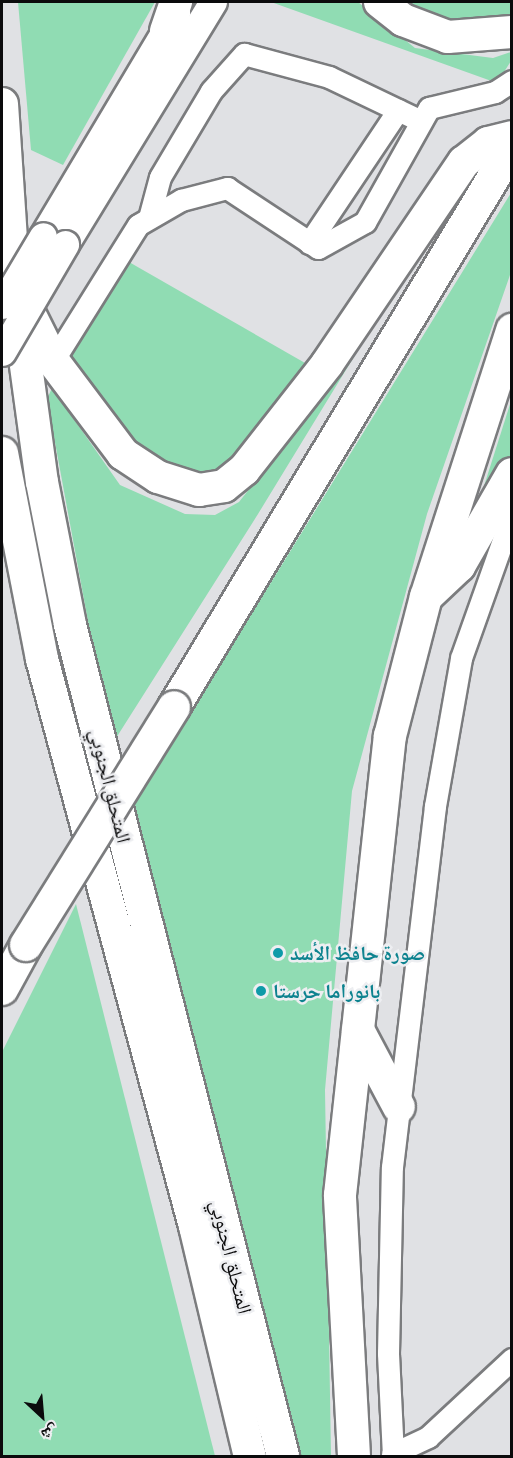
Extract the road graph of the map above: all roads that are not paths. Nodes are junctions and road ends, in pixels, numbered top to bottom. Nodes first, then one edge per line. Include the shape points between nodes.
1 (176, 2) edge
2 (183, 2) edge
3 (213, 2) edge
4 (380, 2) edge
5 (166, 31) junction
6 (512, 32) edge
7 (512, 81) edge
8 (2, 104) edge
9 (398, 110) junction
10 (421, 121) junction
11 (512, 136) edge
12 (512, 147) edge
13 (149, 219) junction
14 (54, 240) junction
15 (309, 243) junction
16 (14, 271) junction
17 (2, 305) edge
18 (512, 330) edge
19 (2, 352) edge
20 (53, 361) junction
21 (2, 453) edge
22 (512, 474) edge
23 (512, 515) edge
24 (426, 597) junction
25 (2, 988) edge
26 (358, 1030) junction
27 (399, 1107) junction
28 (512, 1359) edge
29 (392, 1455) edge
30 (250, 1456) edge
31 (283, 1456) edge
32 (354, 1456) edge

1 - 5 highway
2 - 5 main road
3 - 14 main road
4 - 6 highway via 403,20 448,37
5 - 14 main road
7 - 10 street via 495,92 429,108
8 - 16 highway, المتحلق الجنوبي
9 - 10 street
9 - 13 street via 329,77 244,54 211,91 160,177
9 - 15 street
10 - 15 street via 365,222 318,248
11 - 20 highway via 488,143 464,162 320,373 244,470 224,486 191,488 134,463
12 - 25 highway, bridge
13 - 15 street via 181,200 227,188
13 - 20 street via 138,225
14 - 17 main road, bridge
14 - 19 main road, bridge
16 - 20 highway
16 - 31 highway, المتحلق الجنوبي via 42,482 70,625
18 - 24 highway
21 - 30 highway, المتحلق الجنوبي via 42,659 195,1226
22 - 24 highway via 464,560
23 - 27 street via 461,658 435,806
24 - 26 highway via 390,736
26 - 27 highway
26 - 32 highway via 340,1195
27 - 29 street via 388,1341
28 - 29 street via 428,1437

